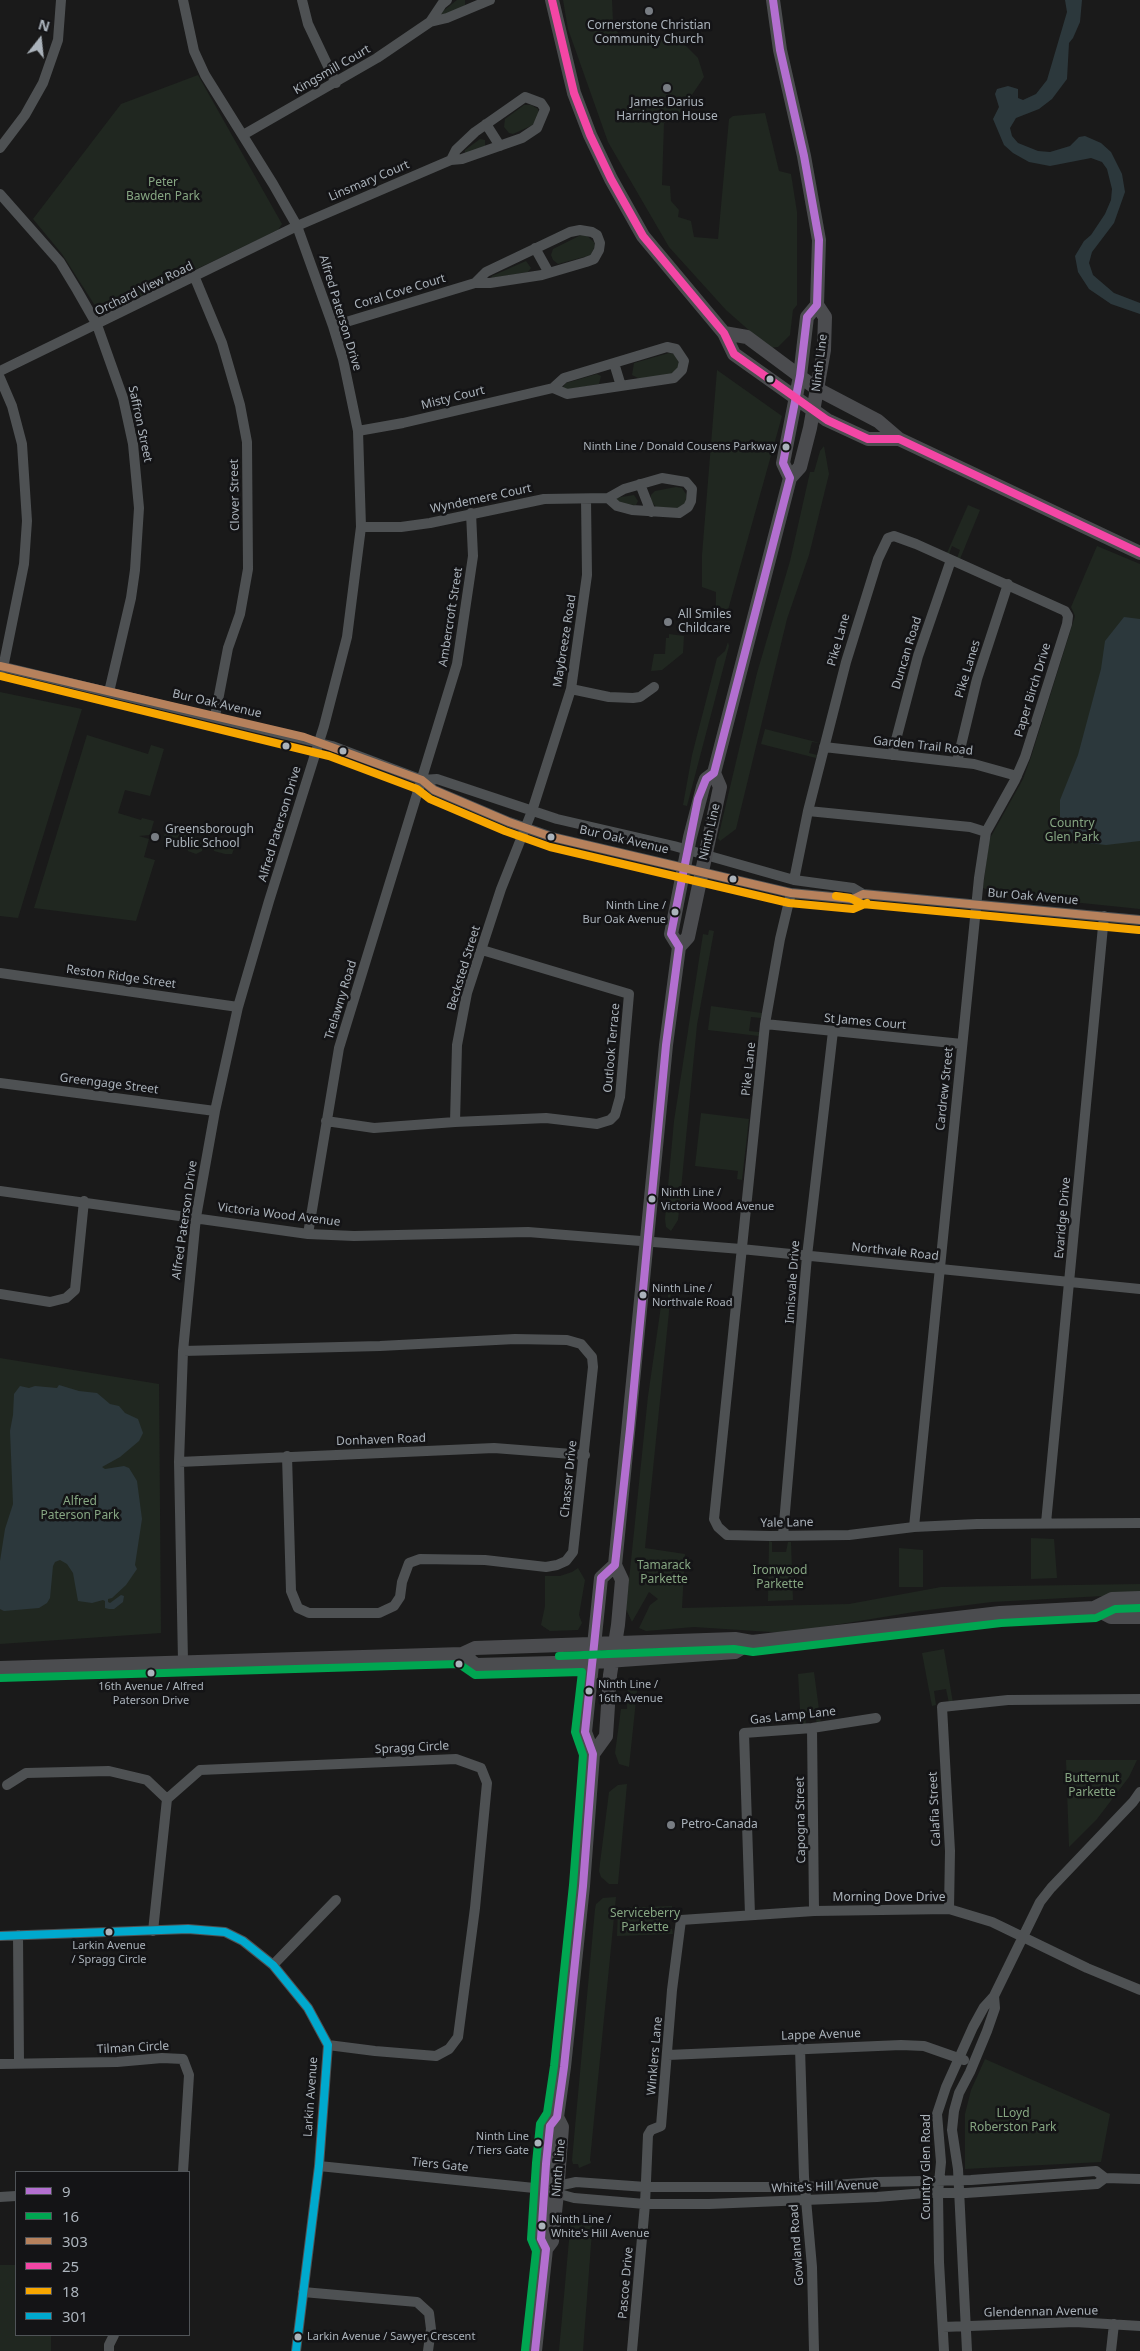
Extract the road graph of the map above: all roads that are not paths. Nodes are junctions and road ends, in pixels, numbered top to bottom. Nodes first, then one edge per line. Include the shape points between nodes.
1 (61, 0) edge
2 (183, 0) edge
3 (302, 0) edge
4 (448, 0) edge
5 (552, 0) edge
6 (773, 0) edge
7 (484, 1) edge
8 (430, 22) junction
9 (336, 83) junction
10 (486, 124) junction
11 (243, 135) junction
12 (500, 146) junction
13 (0, 148) edge
14 (451, 160) junction
15 (0, 194) edge
16 (297, 226) junction
17 (535, 248) junction
18 (549, 273) junction
19 (195, 278) junction
20 (475, 283) junction
21 (817, 305) junction
22 (97, 325) junction
23 (333, 326) junction
24 (724, 333) junction
25 (614, 363) junction
26 (0, 371) edge
27 (800, 376) junction
28 (0, 378) edge
29 (621, 386) junction
30 (554, 388) junction
31 (818, 389) junction
32 (796, 398) junction
33 (813, 410) junction
34 (358, 432) junction
35 (899, 439) junction
36 (790, 478) junction
37 (640, 484) junction
38 (608, 498) junction
39 (586, 499) junction
40 (651, 512) junction
41 (471, 513) junction
42 (360, 527) junction
43 (1140, 553) edge
44 (950, 560) junction
45 (1008, 584) junction
46 (1, 667) edge
47 (654, 687) dead end
48 (570, 689) junction
49 (109, 692) junction
50 (215, 716) junction
51 (320, 742) junction
52 (824, 747) junction
53 (892, 755) junction
54 (957, 762) junction
55 (714, 774) junction
56 (1017, 776) junction
57 (422, 780) junction
58 (532, 811) junction
59 (808, 811) junction
60 (526, 828) junction
61 (986, 832) junction
62 (687, 851) junction
63 (704, 855) junction
64 (684, 867) junction
65 (700, 872) junction
66 (794, 880) junction
67 (792, 893) junction
68 (863, 894) junction
69 (976, 904) junction
70 (1104, 916) junction
71 (1140, 920) edge
72 (679, 947) junction
73 (482, 950) junction
74 (0, 973) edge
75 (238, 1007) junction
76 (765, 1024) junction
77 (833, 1031) junction
78 (962, 1044) junction
79 (0, 1083) edge
80 (215, 1110) junction
81 (326, 1121) junction
82 (456, 1122) junction
83 (0, 1191) edge
84 (84, 1201) junction
85 (196, 1217) junction
86 (308, 1234) junction
87 (647, 1242) junction
88 (741, 1249) junction
89 (807, 1256) junction
90 (940, 1269) junction
91 (1070, 1282) junction
92 (1140, 1289) edge
93 (0, 1294) edge
94 (183, 1351) junction
95 (584, 1455) junction
96 (287, 1456) junction
97 (179, 1462) junction
98 (1046, 1523) junction
99 (1140, 1523) edge
100 (914, 1527) junction
101 (783, 1535) junction
102 (615, 1565) junction
103 (1140, 1598) edge
104 (1094, 1608) junction
105 (1140, 1617) edge
106 (752, 1642) junction
107 (616, 1644) junction
108 (595, 1645) junction
109 (462, 1654) junction
110 (613, 1660) junction
111 (183, 1661) junction
112 (593, 1662) junction
113 (0, 1668) edge
114 (1140, 1699) edge
115 (876, 1718) dead end
116 (812, 1728) junction
117 (593, 1754) junction
118 (7, 1785) dead end
119 (1140, 1792) edge
120 (167, 1799) junction
121 (336, 1900) dead end
122 (950, 1909) junction
123 (814, 1911) junction
124 (750, 1915) junction
125 (681, 1920) joint
126 (153, 1932) junction
127 (18, 1935) junction
128 (0, 1936) edge
129 (1023, 1937) junction
130 (273, 1965) junction
131 (1140, 1990) edge
132 (994, 1996) junction
133 (328, 2045) junction
134 (800, 2048) junction
135 (668, 2055) junction
136 (958, 2059) junction
137 (19, 2062) junction
138 (973, 2063) junction
139 (0, 2064) edge
140 (319, 2166) junction
141 (183, 2171) edge
142 (1105, 2178) junction
143 (958, 2179) junction
144 (1140, 2179) edge
145 (940, 2180) junction
146 (646, 2187) junction
147 (804, 2187) junction
148 (553, 2190) junction
149 (959, 2192) junction
150 (938, 2193) junction
151 (15, 2196) edge
152 (0, 2197) edge
153 (807, 2200) junction
154 (646, 2204) junction
155 (302, 2292) junction
156 (1114, 2324) junction
157 (966, 2326) junction
158 (1140, 2326) edge
159 (943, 2327) junction
160 (114, 2336) edge
161 (109, 2351) edge
162 (296, 2351) edge
163 (428, 2351) edge
164 (535, 2351) edge
165 (632, 2351) edge
166 (814, 2351) edge
167 (944, 2351) edge
168 (967, 2351) edge
169 (1111, 2351) edge

1 - 13 street via 58,40 44,83 26,115
2 - 11 street, Alfred Paterson Drive via 194,51 222,104
3 - 9 street via 308,24
4 - 8 street, Kingsmill Court
5 - 24 main road via 574,93 611,179 643,236
6 - 21 main road, Ninth Line via 780,50 819,240
7 - 8 street, Kingsmill Court
8 - 9 street, Kingsmill Court
9 - 11 street, Kingsmill Court
10 - 12 street
10 - 12 street, Linsmary Court via 525,97 541,103 545,110 537,128
10 - 14 street, Linsmary Court via 463,142
11 - 16 street, Alfred Paterson Drive
12 - 14 street, Linsmary Court via 462,160
14 - 16 street, Linsmary Court
15 - 22 street, Saffron Street via 60,262
16 - 19 street, Orchard View Road
16 - 23 street, Alfred Paterson Drive
17 - 18 street
17 - 18 street, Coral Cove Court via 570,232 580,230 597,235 599,250 594,259
17 - 20 street, Coral Cove Court via 486,272
18 - 20 street, Coral Cove Court
19 - 22 street, Orchard View Road
19 - 50 street, Clover Street via 222,343 247,442 248,569
20 - 23 street, Coral Cove Court
21 - 27 main road, Ninth Line via 807,316
21 - 31 main road, Ninth Line via 825,317
22 - 26 street, Orchard View Road
22 - 49 street, Saffron Street via 123,398 133,444 139,508 131,598
23 - 34 street, Alfred Paterson Drive
24 - 27 main road via 748,337
24 - 32 main road via 734,354
25 - 29 street
25 - 29 street, Misty Court via 666,347 674,348 683,358 682,370 674,378
25 - 30 street, Misty Court via 564,378
27 - 31 main road
27 - 32 main road, Ninth Line
28 - 46 street via 12,406 22,444 27,521 22,573
29 - 30 street, Misty Court via 567,394
30 - 34 street, Misty Court
31 - 33 main road, Ninth Line
31 - 35 main road via 878,421
32 - 33 main road
32 - 36 main road, Ninth Line via 783,463
33 - 35 main road via 868,440
33 - 36 main road, Ninth Line via 800,467
34 - 42 street, Alfred Paterson Drive
35 - 43 main road
36 - 55 main road, Ninth Line
37 - 38 street, Wyndemere Court
37 - 40 street
37 - 40 street, Wyndemere Court via 662,478 675,479 686,482 692,489 688,507 679,513
38 - 39 street, Wyndemere Court
38 - 40 street, Wyndemere Court via 617,506
39 - 41 street, Wyndemere Court via 544,499
39 - 48 street, Maybreeze Road via 587,574
41 - 42 street, Wyndemere Court via 401,527
41 - 57 street, Ambercroft Street via 473,556 462,637 455,672
42 - 51 street, Alfred Paterson Drive via 347,637
44 - 45 street, Pike Lane
44 - 52 street, Pike Lane via 898,537 886,539 851,641
44 - 53 street, Duncan Road via 918,656
45 - 54 street, Pike Lanes via 977,680
45 - 56 street, Paper Birch Drive via 1062,609 1068,616
46 - 49 street, Bur Oak Avenue
47 - 48 street via 633,698
48 - 58 street, Maybreeze Road
49 - 50 street, Bur Oak Avenue
50 - 51 street, Bur Oak Avenue
51 - 57 street, Bur Oak Avenue
51 - 75 street, Alfred Paterson Drive via 268,901
52 - 53 street, Garden Trail Road
52 - 59 street, Pike Lane
53 - 54 street, Garden Trail Road
54 - 56 street, Garden Trail Road via 990,767
55 - 62 main road, Ninth Line via 706,779 698,798
55 - 63 main road, Ninth Line via 720,787
56 - 61 street, Paper Birch Drive
57 - 58 street, Bur Oak Avenue via 437,780
57 - 60 street, Bur Oak Avenue via 434,790
57 - 81 street, Trelawny Road via 342,1040
58 - 60 street
58 - 62 street, Bur Oak Avenue
59 - 61 street via 970,827
59 - 66 street, Pike Lane
60 - 64 street, Bur Oak Avenue via 552,837
60 - 73 street, Becksted Street via 501,889
61 - 69 street, Cardrew Street
62 - 63 street, Bur Oak Avenue
62 - 64 main road, Ninth Line
63 - 65 main road, Ninth Line
63 - 66 street, Bur Oak Avenue
64 - 65 street, Bur Oak Avenue
64 - 72 main road, Ninth Line via 671,934
65 - 67 street, Bur Oak Avenue
65 - 72 main road, Ninth Line via 688,936
66 - 68 street, Bur Oak Avenue via 853,888
67 - 68 street, Bur Oak Avenue via 853,898
67 - 76 street, Pike Lane
68 - 69 street, Bur Oak Avenue
69 - 70 street, Bur Oak Avenue
69 - 78 street, Cardrew Street
70 - 71 street, Bur Oak Avenue
70 - 91 street, Evaridge Drive
72 - 87 main road, Ninth Line
73 - 82 street, Becksted Street via 467,993 457,1045
73 - 82 street, Outlook Terrace via 629,994 620,1097 615,1115 597,1124 546,1118
74 - 75 street, Reston Ridge Street
75 - 80 street, Alfred Paterson Drive
76 - 77 street, St James Court
76 - 88 street, Pike Lane
77 - 78 street, St James Court
77 - 89 street, Innisvale Drive
78 - 90 street, Cardrew Street
79 - 80 street, Greengage Street
80 - 85 street, Alfred Paterson Drive
81 - 82 street, Outlook Terrace via 374,1128
81 - 86 street, Trelawny Road
83 - 84 street, Victoria Wood Avenue
84 - 85 street, Victoria Wood Avenue
84 - 93 street via 75,1290 66,1298 50,1302
85 - 86 street, Victoria Wood Avenue
85 - 94 street, Alfred Paterson Drive
86 - 87 street, Victoria Wood Avenue via 528,1232
87 - 88 street, Northvale Road
87 - 102 main road, Ninth Line
88 - 89 street, Northvale Road
88 - 101 street, Yale Lane via 714,1519 727,1536
89 - 90 street, Northvale Road
89 - 101 street, Innisvale Drive
90 - 91 street, Northvale Road
90 - 100 street, Cardrew Street
91 - 92 street, Northvale Road
91 - 98 street, Evaridge Drive
94 - 95 street, Chasser Drive via 567,1340 581,1344 592,1358 594,1367
94 - 97 street, Alfred Paterson Drive
95 - 96 street, Donhaven Road via 494,1448
95 - 96 street, Chasser Drive via 573,1552 566,1561 546,1567 485,1560 420,1559 409,1563 400,1597 394,1606 380,1612 309,1614 298,1608 290,1590
96 - 97 street, Donhaven Road
97 - 111 street, Alfred Paterson Drive
98 - 99 street, Yale Lane
98 - 100 street, Yale Lane
100 - 101 street, Yale Lane via 849,1535
102 - 107 main road, Ninth Line via 622,1580
102 - 108 main road, Ninth Line via 601,1578
103 - 104 main road via 1112,1598
104 - 105 main road via 1111,1618
104 - 106 main road via 1000,1613
106 - 107 main road via 735,1639
106 - 110 main road via 735,1652
107 - 108 main road
107 - 110 main road, Ninth Line
108 - 109 main road via 475,1648
108 - 112 main road, Ninth Line
109 - 111 main road
109 - 112 main road via 476,1665
110 - 112 main road
110 - 117 main road, Ninth Line via 606,1736
111 - 113 main road
112 - 117 main road, Ninth Line via 585,1732
114 - 122 street, Calafia Street via 1008,1700 942,1707
115 - 116 street, Gas Lamp Lane
116 - 123 street, Capogna Street
116 - 124 street, Gas Lamp Lane via 744,1733
117 - 148 main road, Ninth Line via 583,1886 557,2117 550,2126
118 - 120 street via 26,1774 109,1770 147,1780
119 - 129 street, Country Glen Road via 1051,1888 1040,1902
120 - 126 street
120 - 133 street, Spragg Circle via 200,1770 456,1759 481,1768 487,1783 458,2037 450,2049 436,2056
121 - 130 street
122 - 123 street, Morning Dove Drive
122 - 129 street, Morning Dove Drive via 992,1922
123 - 124 street, Morning Dove Drive
124 - 125 street, Morning Dove Drive
125 - 135 street, Winklers Lane
126 - 127 street, Larkin Avenue
126 - 130 street, Larkin Avenue via 188,1928 225,1932 243,1941
127 - 128 street, Larkin Avenue
127 - 137 street
129 - 131 street, Morning Dove Drive
129 - 132 street, Country Glen Road
130 - 133 street, Larkin Avenue via 308,2008
132 - 136 street, Country Glen Road via 984,2007
132 - 138 street, Country Glen Road via 995,2008
133 - 140 street, Larkin Avenue
134 - 135 street, Lappe Avenue
134 - 136 street, Lappe Avenue via 924,2046
134 - 147 street, Gowland Road
135 - 146 street, Winklers Lane via 661,2126 648,2135
136 - 138 street, Lappe Avenue
136 - 145 street, Country Glen Road via 937,2114
137 - 139 street, Tilman Circle
137 - 141 street, Tilman Circle via 183,2059 189,2075
138 - 143 street, Country Glen Road via 954,2111 952,2130
140 - 148 street, Tiers Gate
140 - 155 street, Larkin Avenue
142 - 143 street, White's Hill Avenue via 1096,2171
142 - 144 street, White's Hill Avenue
142 - 149 street, White's Hill Avenue via 1097,2184
143 - 145 street, White's Hill Avenue
143 - 149 street, Country Glen Road
145 - 147 street, White's Hill Avenue
145 - 150 street, Country Glen Road
146 - 147 street, White's Hill Avenue
146 - 148 street, White's Hill Avenue via 576,2182
146 - 154 street, Pascoe Drive
147 - 153 street, Gowland Road
148 - 154 street, White's Hill Avenue via 574,2198
148 - 164 main road, Ninth Line via 541,2239 546,2249
149 - 150 street, White's Hill Avenue
149 - 157 street, Country Glen Road
150 - 153 street, White's Hill Avenue
150 - 159 street, Country Glen Road
151 - 152 street
153 - 154 street, White's Hill Avenue
153 - 166 street, Gowland Road
154 - 165 street, Pascoe Drive
155 - 162 street, Larkin Avenue
155 - 163 street via 417,2302 429,2313
156 - 157 street, Glendennan Avenue via 1075,2322
156 - 158 street, Glendennan Avenue
156 - 169 street
157 - 159 street, Glendennan Avenue
157 - 168 street, Country Glen Road
159 - 167 street, Country Glen Road
160 - 161 street

